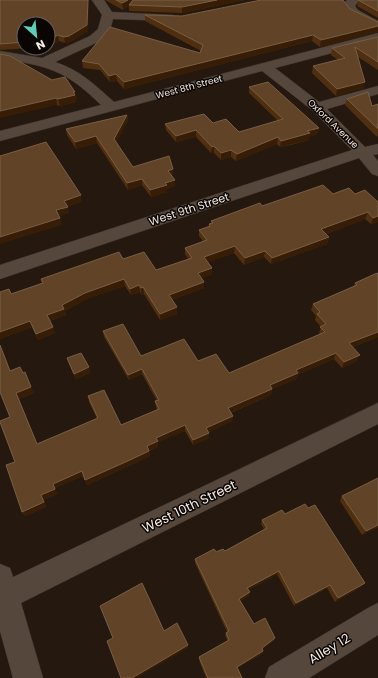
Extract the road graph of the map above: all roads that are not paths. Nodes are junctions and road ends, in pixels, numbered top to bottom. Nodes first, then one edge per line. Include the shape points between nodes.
1 (98, 0) edge
2 (352, 0) edge
3 (108, 15) junction
4 (182, 18) edge
5 (378, 25) edge
6 (378, 37) edge
7 (0, 55) edge
8 (44, 62) junction
9 (265, 67) junction
10 (378, 90) edge
11 (111, 107) junction
12 (317, 108) junction
13 (0, 136) edge
14 (370, 151) edge
15 (378, 171) edge
16 (0, 272) edge
17 (378, 413) edge
18 (2, 591) edge
19 (378, 618) edge
20 (28, 678) edge
21 (280, 678) edge

1 - 3 street
2 - 5 street via 349,6 354,12
3 - 4 street
3 - 8 street via 104,30 94,39
6 - 9 street, West 8th Street
7 - 8 street
8 - 11 street via 80,78
9 - 11 street, West 8th Street
9 - 12 street, Oxford Avenue
10 - 12 street
11 - 13 street, West 8th Street
12 - 14 street, Oxford Avenue
14 - 15 street, Oxford Avenue
14 - 16 street, West 9th Street
17 - 18 street, West 10th Street
18 - 20 street
19 - 21 street, Alley 12

